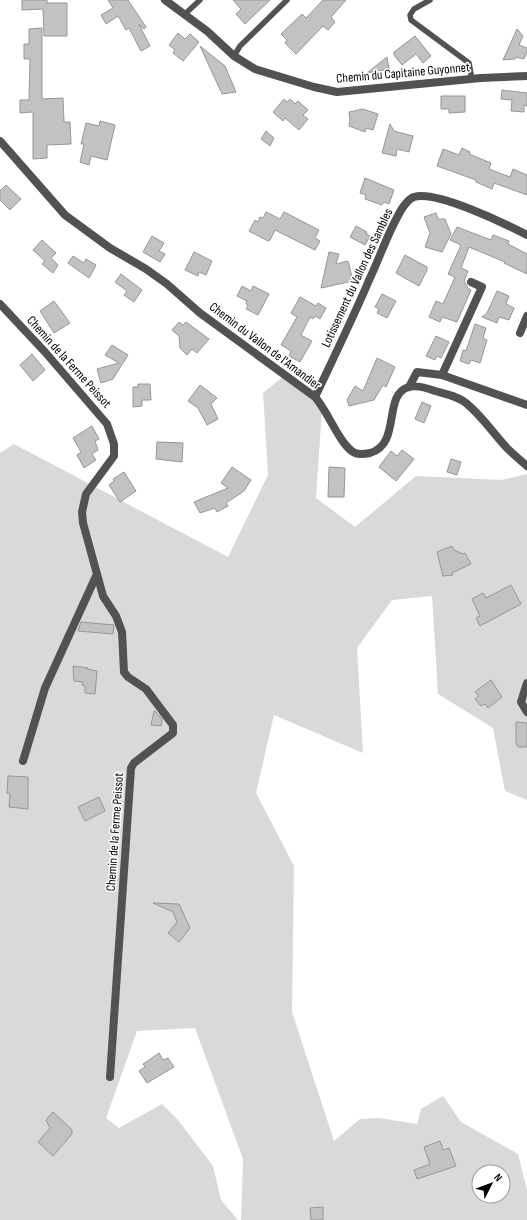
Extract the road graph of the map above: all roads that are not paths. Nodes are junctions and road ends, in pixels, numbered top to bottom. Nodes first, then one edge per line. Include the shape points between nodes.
1 (164, 0) edge
2 (200, 0) edge
3 (287, 0) edge
4 (430, 0) edge
5 (186, 14) junction
6 (234, 56) junction
7 (527, 76) edge
8 (472, 79) junction
9 (0, 141) edge
10 (527, 235) edge
11 (471, 282) dead end
12 (0, 304) edge
13 (527, 316) edge
14 (520, 333) dead end
15 (442, 375) junction
16 (409, 387) junction
17 (316, 397) junction
18 (527, 405) edge
19 (527, 466) edge
20 (97, 574) junction
21 (527, 683) edge
22 (527, 712) edge
23 (23, 761) dead end
24 (110, 1077) dead end

1 - 5 street, Chemin du Capitaine Guyonnet
2 - 5 lane
3 - 6 lane via 240,46
4 - 8 lane via 414,9 410,14 411,20 469,63
5 - 6 street, Chemin du Capitaine Guyonnet
6 - 8 street, Chemin du Capitaine Guyonnet via 255,69 337,92
7 - 8 street, Chemin du Capitaine Guyonnet
9 - 17 street, Chemin du Vallon de l'Amandier via 64,215 167,284 200,313
10 - 17 street, Lotissement du Vallon des Sambles via 468,208 422,195 412,197 386,239 371,278
11 - 15 street via 482,287
12 - 20 street, Chemin de la Ferme Peissot via 107,424 114,444 114,456 86,494 82,512
13 - 14 street
15 - 16 street via 417,372
15 - 18 street
16 - 17 street, Chemin du Vallon de l'Amandier via 402,390 397,397 389,435 384,444 378,450 364,455 348,448
16 - 19 street via 422,387 465,402
20 - 23 street via 45,688
20 - 24 street, Chemin de la Ferme Peissot via 103,596 116,616 122,632 124,672 146,688 173,725 173,734 131,768
21 - 22 street via 521,702

